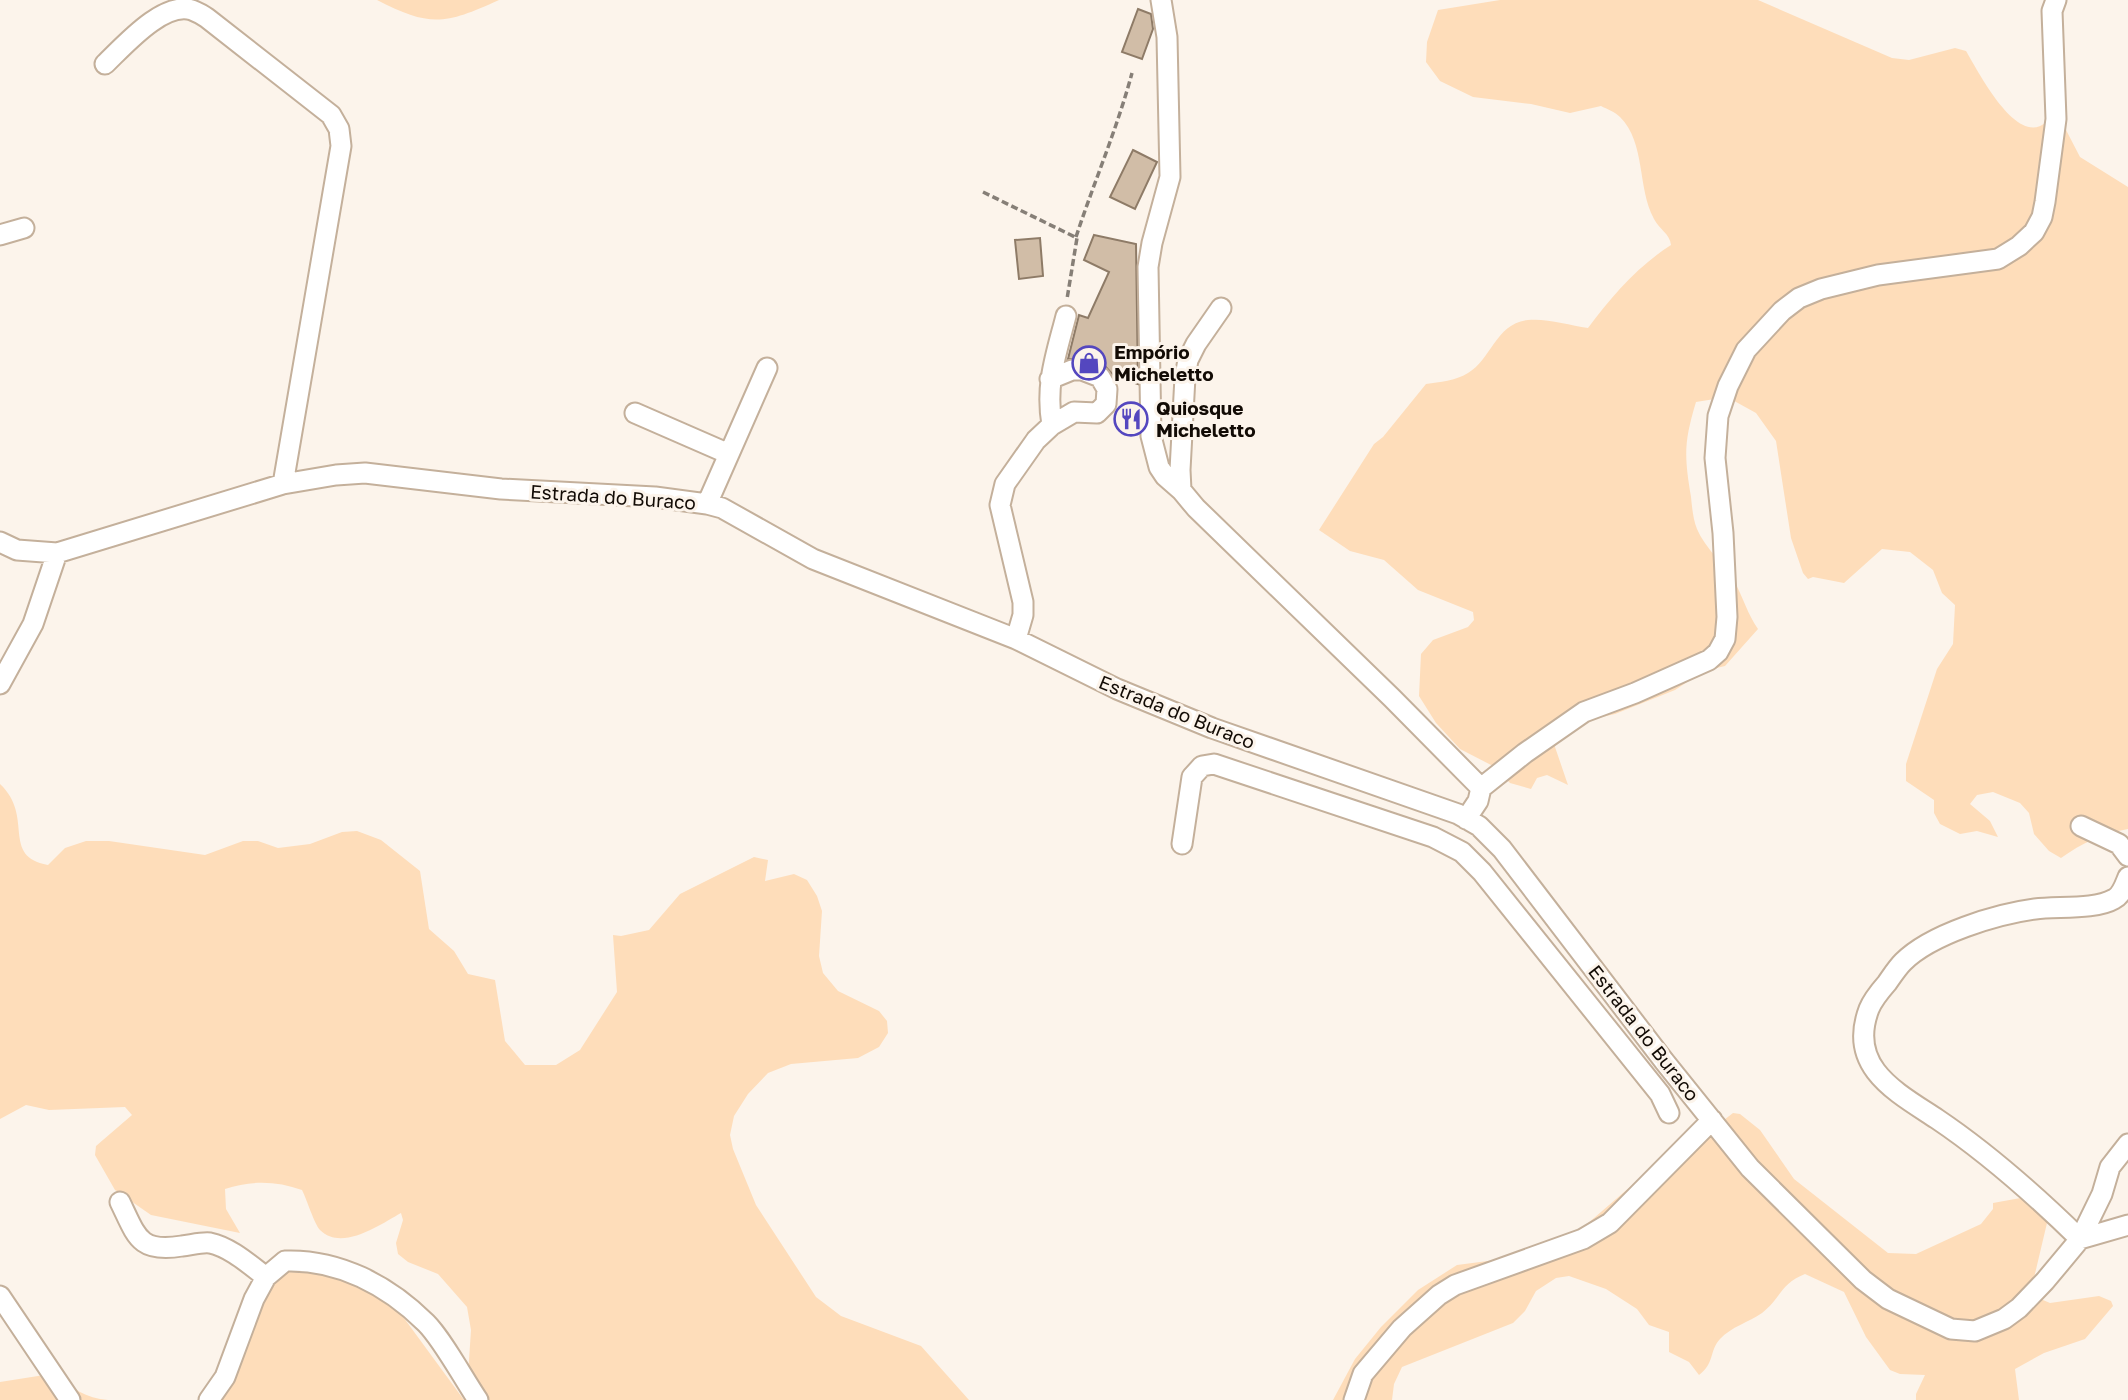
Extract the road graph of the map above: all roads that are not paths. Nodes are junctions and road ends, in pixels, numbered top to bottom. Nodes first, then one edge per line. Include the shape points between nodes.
1 (1161, 0) edge
2 (2056, 0) edge
3 (105, 64) dead end
4 (24, 228) dead end
5 (0, 235) edge
6 (1222, 308) dead end
7 (1066, 316) road end
8 (767, 368) dead end
9 (1050, 379) junction
10 (635, 413) dead end
11 (1052, 425) junction
12 (729, 454) junction
13 (283, 484) junction
14 (1181, 490) junction
15 (707, 504) junction
16 (0, 542) edge
17 (57, 553) junction
18 (1016, 639) junction
19 (0, 684) edge
20 (1481, 788) junction
21 (1466, 819) junction
22 (2081, 826) dead end
23 (1182, 844) dead end
24 (2128, 856) edge
25 (2128, 877) edge
26 (1554, 917) junction
27 (1531, 935) junction
28 (1669, 1113) dead end
29 (1712, 1120) junction
30 (2128, 1144) edge
31 (120, 1202) dead end
32 (2128, 1225) edge
33 (2080, 1239) junction
34 (266, 1277) junction
35 (0, 1296) edge
36 (70, 1400) edge
37 (209, 1400) edge
38 (478, 1400) edge
39 (1354, 1400) edge

1 - 14 street via 1167,37 1170,177 1148,267 1149,418 1158,467
2 - 20 street via 2052,11 2056,119 2045,202 2034,232 1998,259 1878,275 1821,289 1782,310 1746,349 1718,416 1715,458 1727,617 1725,639 1718,652 1709,660 1584,712
3 - 13 street via 153,20 190,9 331,115 339,130 341,146
4 - 5 street
6 - 14 street via 1188,360
7 - 9 street
8 - 12 street
9 - 11 street
9 - 11 street via 1082,370 1100,377 1107,389 1106,404 1097,413 1074,412
10 - 12 street
11 - 18 street via 1005,484 1000,505 1023,602
12 - 15 street
13 - 15 street, Estrada do Buraco via 365,473 501,489
13 - 17 street, Estrada do Buraco
14 - 20 street
15 - 18 street, Estrada do Buraco via 813,558
16 - 17 street, Estrada do Buraco via 17,550
17 - 19 street via 33,624
18 - 21 street, Estrada do Buraco via 1176,713
20 - 21 street
21 - 26 street, Estrada do Buraco via 1502,849
22 - 24 street via 2119,844
23 - 27 street via 1192,778 1202,766 1214,764 1433,837 1462,852
25 - 33 street via 2114,899 2006,915 1929,943 1904,961 1871,1003 1864,1021 1865,1052 1882,1081 1972,1142
26 - 27 street
26 - 29 street, Estrada do Buraco
27 - 28 street via 1660,1094
29 - 33 street, Estrada do Buraco via 1750,1168 1863,1280 1899,1305 1951,1329 1975,1331 2004,1319 2045,1281
29 - 39 street via 1610,1223 1438,1295 1363,1374
30 - 33 street, Estrada do Buraco via 2110,1167
31 - 34 street via 138,1240 150,1247 209,1243
32 - 33 street
34 - 37 street via 225,1377
34 - 38 street via 285,1261 303,1260 340,1267 389,1292 427,1324
35 - 36 street

